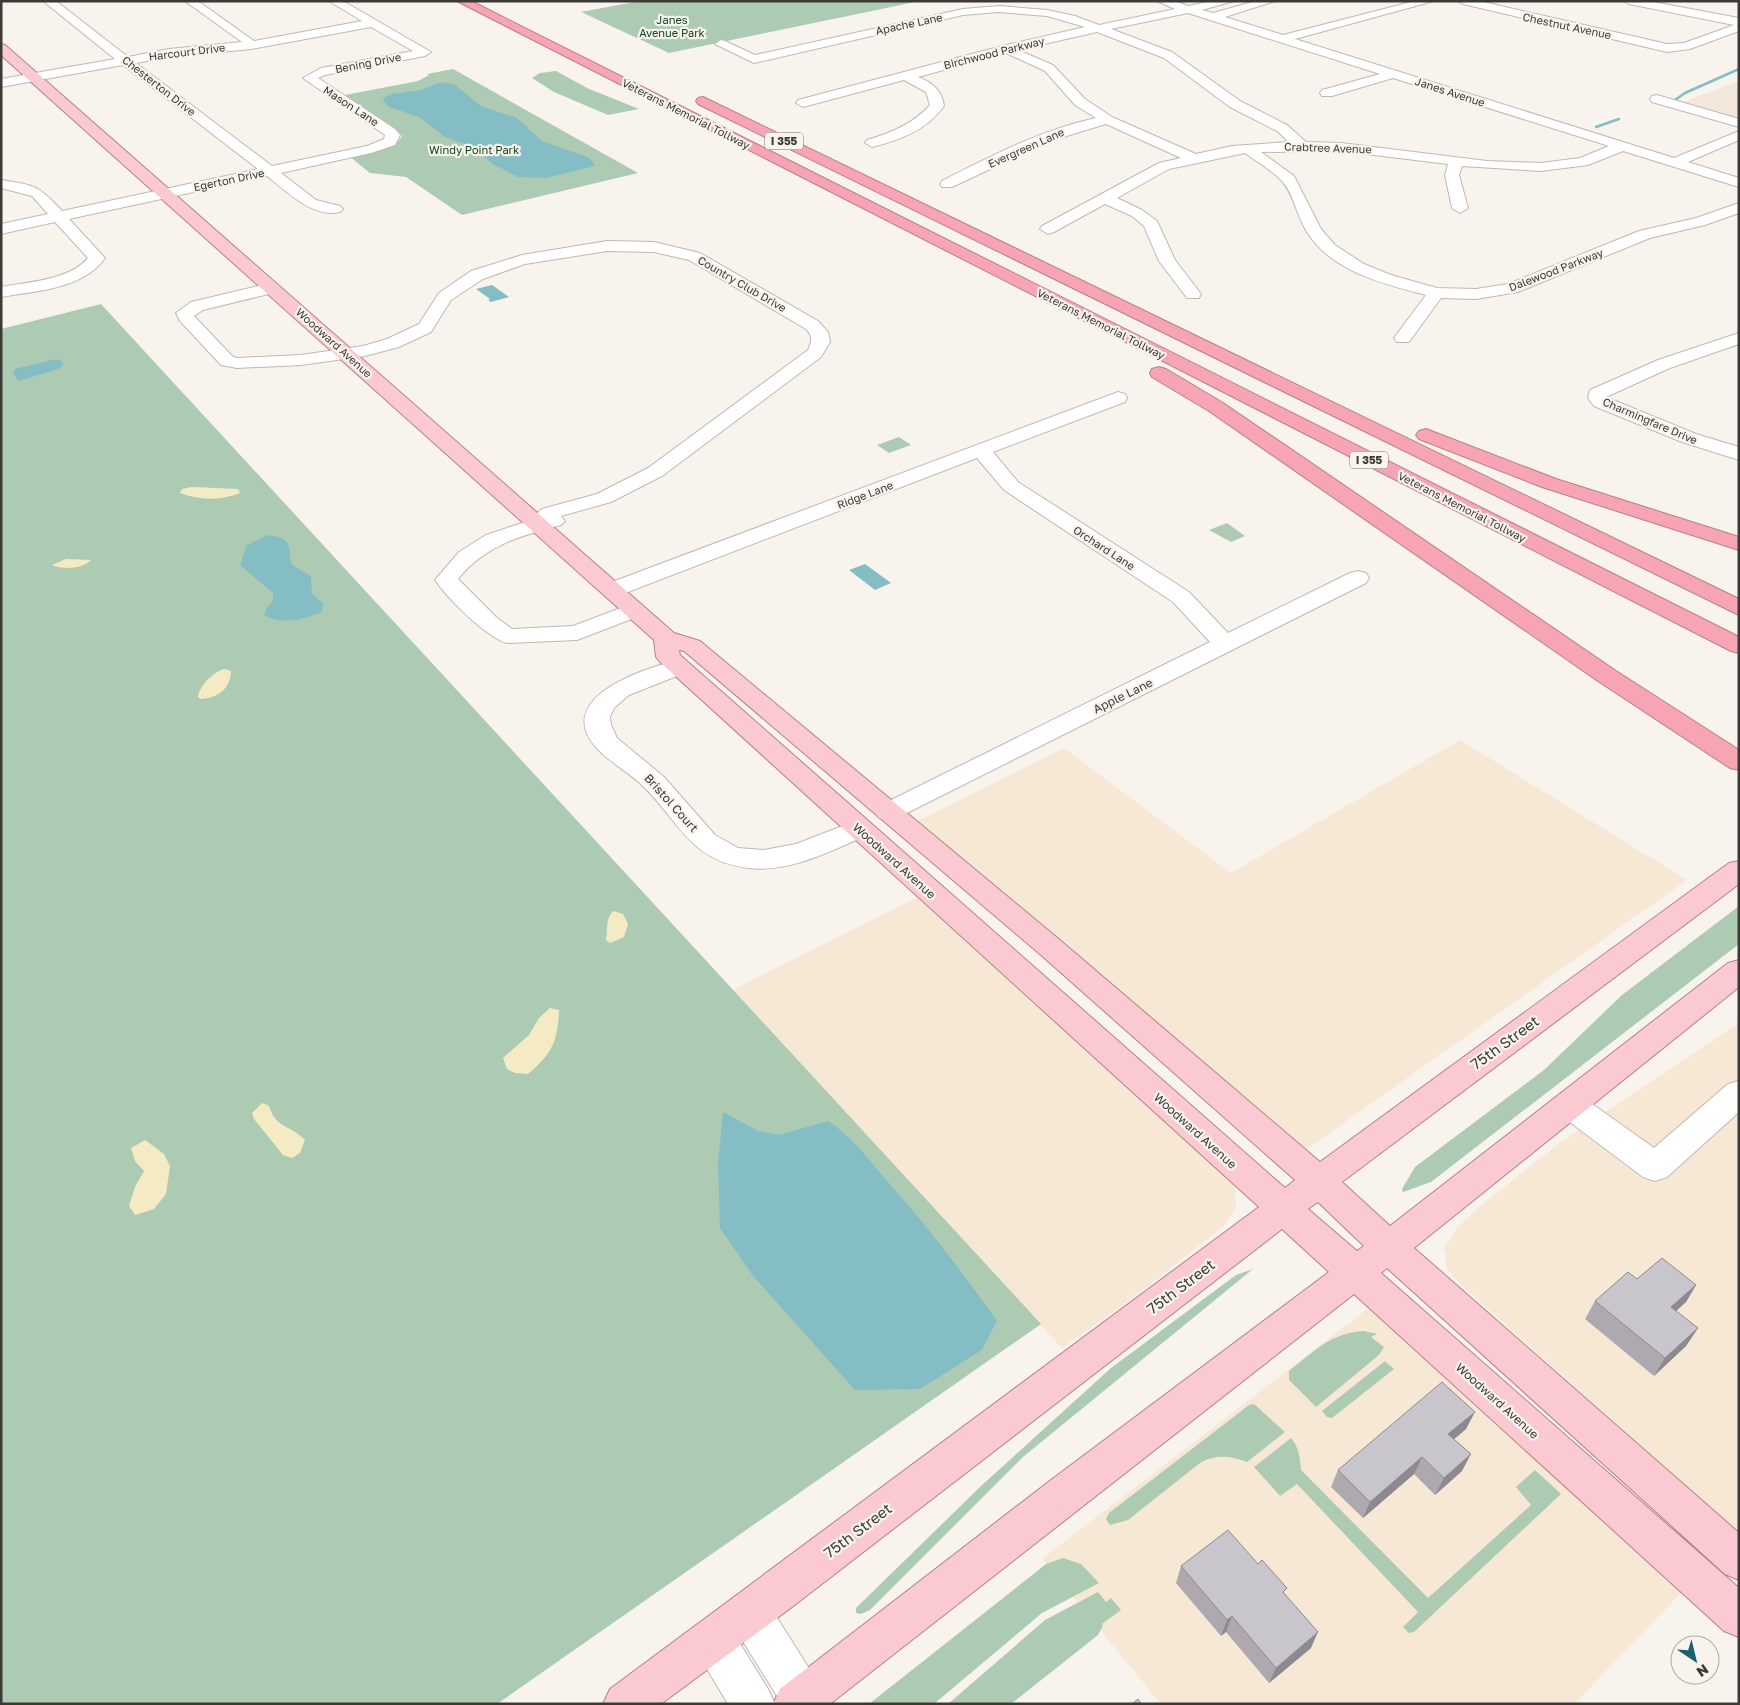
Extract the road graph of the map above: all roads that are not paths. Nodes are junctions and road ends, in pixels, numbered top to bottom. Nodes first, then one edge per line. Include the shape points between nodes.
1 (48, 1) edge
2 (190, 1) edge
3 (334, 1) edge
4 (462, 1) edge
5 (1162, 1) edge
6 (1270, 1) edge
7 (1429, 1) edge
8 (1463, 1) edge
9 (1629, 1) edge
10 (1230, 6) edge
11 (1187, 9) junction
12 (1214, 11) junction
13 (1739, 22) edge
14 (373, 24) junction
15 (1739, 26) edge
16 (1100, 29) junction
17 (1282, 39) junction
18 (722, 44) dead end
19 (251, 45) junction
20 (1, 48) edge
21 (1006, 49) junction
22 (126, 61) junction
23 (1393, 74) junction
24 (310, 76) joint
25 (904, 76) junction
26 (34, 77) junction
27 (1, 83) edge
28 (1327, 92) dead end
29 (694, 97) dead end
30 (1657, 99) dead end
31 (803, 103) dead end
32 (1107, 120) junction
33 (1739, 123) edge
34 (1739, 135) edge
35 (393, 136) joint
36 (872, 143) dead end
37 (1302, 146) junction
38 (1622, 146) junction
39 (1249, 149) junction
40 (1193, 158) junction
41 (1456, 161) junction
42 (1675, 163) junction
43 (269, 171) junction
44 (1739, 183) edge
45 (1, 184) edge
46 (947, 184) dead end
47 (166, 194) junction
48 (1105, 198) junction
49 (1460, 208) dead end
50 (1739, 208) edge
51 (334, 209) dead end
52 (60, 216) junction
53 (1, 229) edge
54 (1048, 229) dead end
55 (1000, 272) junction
56 (1071, 280) junction
57 (271, 288) junction
58 (1, 292) edge
59 (1436, 293) junction
60 (1193, 294) dead end
61 (1403, 338) dead end
62 (1739, 338) edge
63 (345, 353) junction
64 (1118, 398) dead end
65 (982, 451) junction
66 (1739, 454) edge
67 (536, 524) junction
68 (1739, 544) edge
69 (1358, 578) dead end
70 (612, 590) junction
71 (1739, 608) edge
72 (634, 610) junction
73 (666, 638) junction
74 (1226, 645) junction
75 (1739, 646) edge
76 (679, 667) junction
77 (1695, 735) junction
78 (1739, 762) edge
79 (1739, 774) edge
80 (888, 812) junction
81 (858, 829) junction
82 (1739, 870) edge
83 (1739, 970) edge
84 (1739, 1093) edge
85 (1570, 1105) junction
86 (1319, 1182) junction
87 (1283, 1209) junction
88 (1389, 1246) junction
89 (1354, 1272) junction
90 (1739, 1560) edge
91 (749, 1612) junction
92 (1739, 1616) edge
93 (713, 1639) junction
94 (801, 1702) edge
95 (624, 1704) edge
96 (753, 1704) edge

1 - 22 street, Chesterton Drive
2 - 19 street via 246,38
3 - 14 street
4 - 55 highway, Veterans Memorial Tollway / I 355
5 - 11 street, Janes Avenue
6 - 10 street
7 - 17 street
8 - 15 street, Chestnut Avenue via 1672,48
9 - 13 street
10 - 12 street
11 - 12 street, Janes Avenue
11 - 16 street, Birchwood Parkway
12 - 17 street, Janes Avenue
14 - 19 street, Harcourt Drive
14 - 24 street, Bening Drive via 425,52
16 - 18 street, Apache Lane via 1047,13 989,10 963,12 754,59
16 - 21 street, Birchwood Parkway
16 - 37 street via 1168,55 1235,104 1282,128
17 - 23 street, Janes Avenue
19 - 22 street, Harcourt Drive
20 - 26 main road, Woodward Avenue
21 - 25 street, Birchwood Parkway
21 - 32 street via 1049,68 1080,102
22 - 26 street, Harcourt Drive
22 - 43 street, Chesterton Drive
23 - 28 street
23 - 38 street, Janes Avenue
24 - 35 street, Mason Lane via 310,80
25 - 31 street, Birchwood Parkway
25 - 36 street via 929,87 936,97 937,106 914,128
26 - 27 street, Harcourt Drive
26 - 47 main road, Woodward Avenue
29 - 56 highway, Veterans Memorial Tollway / I 355
30 - 33 street
32 - 40 street
32 - 46 street, Evergreen Lane via 1055,134
34 - 42 street
35 - 43 street, Egerton Drive via 390,142 377,148
37 - 39 street, Crabtree Avenue
37 - 41 street, Crabtree Avenue via 1367,149
38 - 41 street, Crabtree Avenue via 1596,158 1556,166 1513,167
38 - 42 street, Janes Avenue
39 - 40 street, Crabtree Avenue
39 - 59 street, Dalewood Parkway via 1289,179 1314,231 1329,248 1372,274
40 - 48 street, Crabtree Avenue via 1155,170
41 - 49 street via 1452,175
42 - 44 street, Janes Avenue
43 - 47 street, Egerton Drive
43 - 51 street, Chesterton Drive via 311,203
45 - 52 street via 34,191
47 - 52 street, Egerton Drive
47 - 57 main road, Woodward Avenue
48 - 54 street, Crabtree Avenue
48 - 60 street via 1137,213 1151,224 1167,261
50 - 59 street, Dalewood Parkway via 1705,220 1645,234 1512,288 1476,294
52 - 53 street, Egerton Drive
52 - 58 street via 94,252 97,258 93,266 79,273
55 - 75 highway, Veterans Memorial Tollway / I 355
55 - 77 highway via 1024,295 1216,407
56 - 68 highway via 1137,305 1474,456 1625,509
56 - 71 highway, Veterans Memorial Tollway / I 355
57 - 63 main road, Woodward Avenue
57 - 63 street, Country Club Drive via 197,306 188,310 186,317 227,361 301,360
59 - 61 street
62 - 66 street, Charmingfare Drive via 1664,364 1598,394 1597,398 1689,438
63 - 67 main road, Woodward Avenue
63 - 67 street, Country Club Drive via 393,343 425,328 445,297 477,275 522,260 623,246 654,247 694,256 808,322 819,332 820,346 808,358 655,472 595,501 591,508
64 - 65 street, Ridge Lane
65 - 70 street, Ridge Lane
65 - 74 street, Orchard Lane via 1012,486 1181,597
67 - 70 main road, Woodward Avenue
67 - 72 street, Country Club Drive via 498,537 477,549 455,566 446,580 488,622 507,636 577,633
69 - 74 street, Apple Lane
70 - 72 main road, Woodward Avenue
72 - 73 main road, Woodward Avenue
73 - 76 main road, Woodward Avenue via 668,657
73 - 80 main road, Woodward Avenue via 692,646
74 - 80 street, Apple Lane
76 - 81 main road, Woodward Avenue
76 - 81 street, Bristol Court via 619,691 601,709 599,729 603,739 656,784 704,841 732,856 768,860 796,854
77 - 78 highway
77 - 79 highway
80 - 86 main road, Woodward Avenue via 1051,948
81 - 87 main road, Woodward Avenue
82 - 86 main road, 75th Street
83 - 85 main road
84 - 85 street via 1655,1167
85 - 88 main road
86 - 87 main road, 75th Street
86 - 88 main road, Woodward Avenue
87 - 89 main road, Woodward Avenue
87 - 91 main road, 75th Street
88 - 89 main road
88 - 90 main road, Woodward Avenue
89 - 92 main road, Woodward Avenue
89 - 94 main road
91 - 93 main road, 75th Street
91 - 94 street
93 - 95 main road, 75th Street
93 - 96 street

